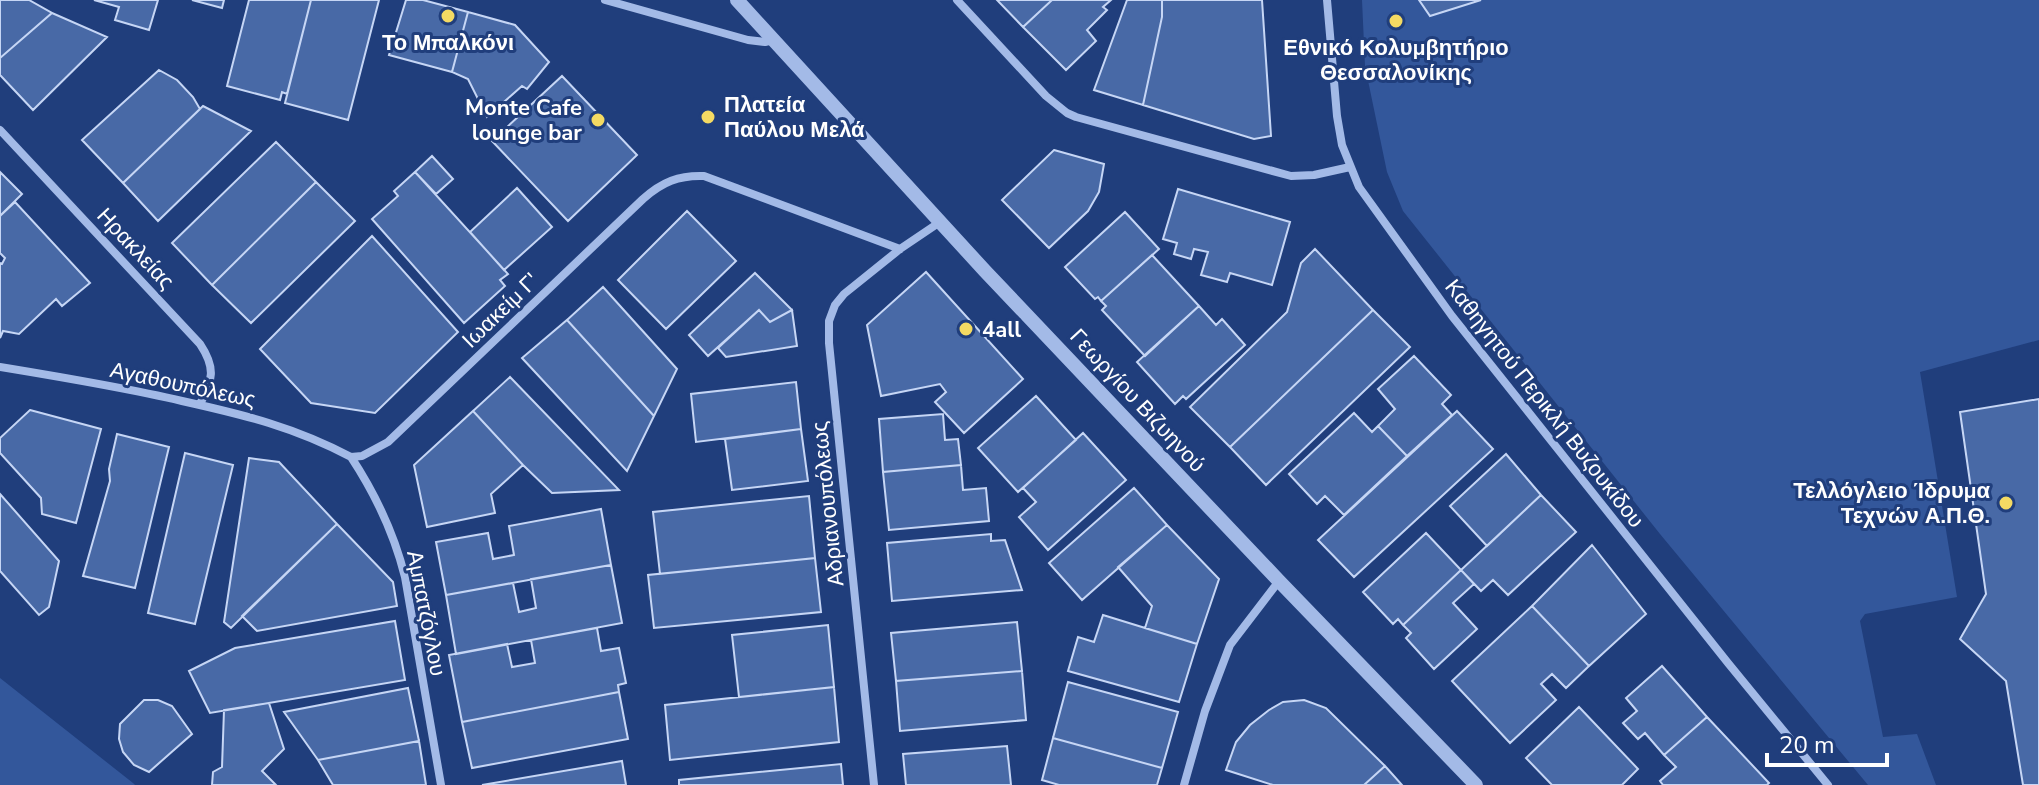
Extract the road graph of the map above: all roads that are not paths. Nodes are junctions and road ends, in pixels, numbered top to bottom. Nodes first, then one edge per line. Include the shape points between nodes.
1 (605, 0) edge
2 (737, 0) edge
3 (957, 0) edge
4 (1327, 0) edge
5 (773, 40) junction
6 (0, 130) edge
7 (1350, 167) junction
8 (940, 222) junction
9 (900, 249) junction
10 (0, 367) edge
11 (200, 404) junction
12 (351, 457) junction
13 (1279, 581) junction
14 (441, 785) edge
15 (874, 785) edge
16 (1184, 785) edge
17 (1476, 785) edge
18 (1828, 785) edge

1 - 5 street via 748,40
2 - 5 street, Γεωργίου Βιζυηνού
3 - 7 street via 1046,96 1076,117 1291,176
4 - 7 street, Καθηγητού Περικλή Βυζουκίδου via 1337,116
5 - 8 street, Γεωργίου Βιζυηνού
6 - 11 street, Ηρακλείας via 200,344 212,367
7 - 18 street, Καθηγητού Περικλή Βυζουκίδου via 1452,316
8 - 9 street
8 - 13 street, Γεωργίου Βιζυηνού
9 - 12 street, Ιωακείμ Γ' via 704,176 669,180 649,193 388,442
9 - 15 street, Αδριανουπόλεως via 844,294 829,321
10 - 11 street, Αγαθουπόλεως
11 - 12 street, Αγαθουπόλεως via 286,427
12 - 14 street, Αμπατζόγλου via 385,515 399,553
13 - 16 street via 1230,645
13 - 17 street, Γεωργίου Βιζυηνού

